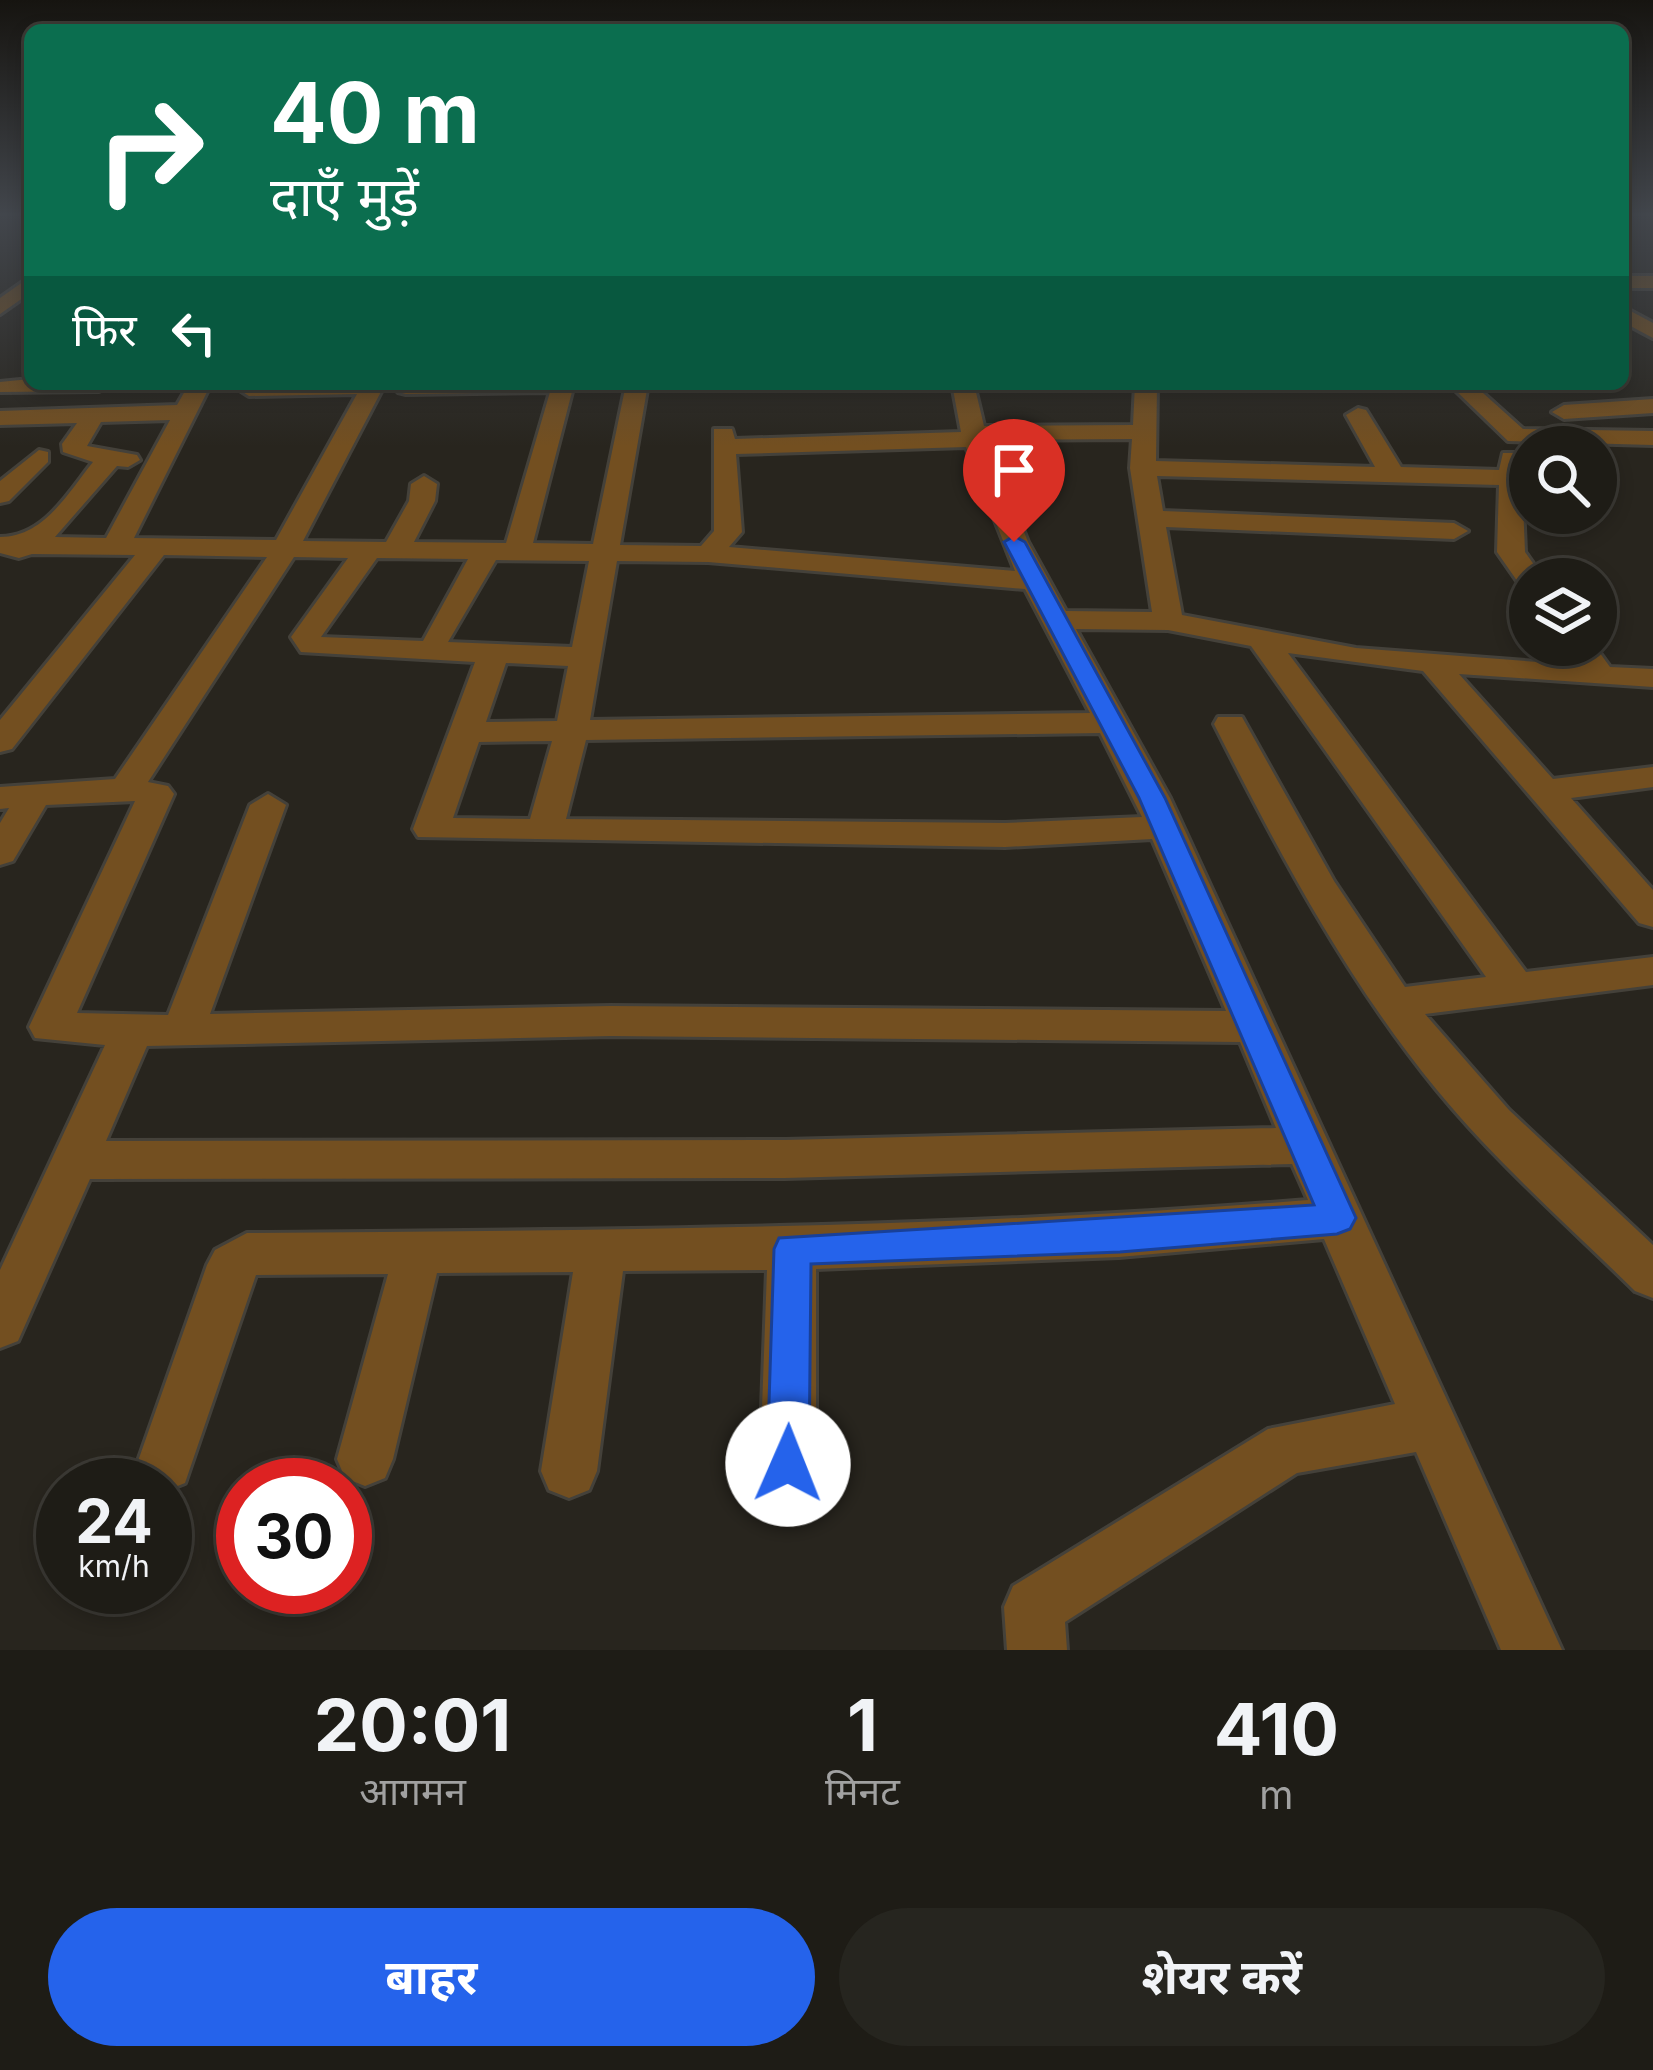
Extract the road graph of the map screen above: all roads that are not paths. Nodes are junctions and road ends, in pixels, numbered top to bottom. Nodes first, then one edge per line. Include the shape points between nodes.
1 (198, 390) edge
2 (371, 390) edge
3 (561, 390) edge
4 (637, 390) edge
5 (964, 390) edge
6 (1146, 390) edge
7 (1467, 390) edge
8 (1653, 406) edge
9 (189, 412) junction
10 (1564, 412) dead end
11 (94, 415) junction
12 (1358, 415) dead end
13 (0, 418) edge
14 (1509, 429) edge
15 (1144, 432) junction
16 (974, 436) junction
17 (1617, 437) edge
18 (1653, 437) edge
19 (40, 457) dead end
20 (109, 459) junction
21 (162, 462) junction
22 (1143, 468) junction
23 (1509, 473) edge
24 (1395, 478) junction
25 (1508, 478) junction
26 (424, 484) dead end
27 (0, 495) edge
28 (1316, 497) dead end
29 (1409, 504) dead end
30 (1151, 518) junction
31 (1328, 526) junction
32 (1422, 530) junction
33 (1454, 531) dead end
34 (11, 546) edge
35 (286, 547) junction
36 (115, 548) junction
37 (155, 548) junction
38 (381, 551) junction
39 (486, 552) junction
40 (517, 552) junction
41 (603, 553) junction
42 (707, 554) junction
43 (1514, 558) edge
44 (0, 570) edge
45 (1036, 580) junction
46 (1058, 620) junction
47 (1168, 621) junction
48 (436, 638) dead end
49 (1261, 638) junction
50 (493, 655) junction
51 (585, 657) junction
52 (1432, 663) junction
53 (1594, 666) edge
54 (1601, 676) junction
55 (1653, 678) edge
56 (1113, 723) junction
57 (1229, 724) dead end
58 (469, 732) junction
59 (572, 732) junction
60 (0, 742) edge
61 (1653, 777) edge
62 (127, 789) junction
63 (1543, 791) junction
64 (17, 798) edge
65 (268, 805) dead end
66 (1165, 826) junction
67 (545, 830) junction
68 (0, 853) edge
69 (1653, 914) edge
70 (1653, 971) edge
71 (1515, 988) junction
72 (1397, 1003) junction
73 (1253, 1027) junction
74 (183, 1030) junction
75 (133, 1031) junction
76 (1305, 1144) junction
77 (74, 1160) junction
78 (1337, 1218) junction
79 (792, 1249) junction
80 (601, 1250) junction
81 (418, 1252) junction
82 (1653, 1276) edge
83 (0, 1325) edge
84 (1429, 1424) junction
85 (167, 1458) edge
86 (366, 1458) edge
87 (788, 1464) dead end
88 (569, 1471) dead end
89 (1037, 1650) edge
90 (1532, 1650) edge

1 - 9 street
2 - 35 street
3 - 40 street
4 - 41 street
5 - 16 street
6 - 15 street
7 - 14 street
8 - 10 street
9 - 11 street
9 - 21 street
11 - 13 street
11 - 20 street via 75,452
12 - 24 street
15 - 16 street
15 - 22 street
16 - 42 street via 724,440 728,532
16 - 45 street
17 - 18 street
19 - 27 street
20 - 21 street
20 - 34 street via 57,524
21 - 36 street
22 - 24 street
22 - 30 street
23 - 25 street
24 - 25 street
25 - 43 street
26 - 38 street via 422,501
28 - 31 street
29 - 32 street
30 - 31 street via 1231,508
30 - 47 street
31 - 32 street
32 - 33 street
34 - 36 street
34 - 44 street
35 - 37 street
35 - 38 street
35 - 62 street
36 - 37 street
37 - 60 street
38 - 39 street
38 - 50 street via 311,623 312,646
39 - 40 street
39 - 48 street
40 - 41 street
41 - 42 street
41 - 51 street
42 - 45 street
45 - 46 street
46 - 47 street
46 - 56 street
47 - 49 street
49 - 52 street
49 - 71 street
50 - 51 street
50 - 58 street
51 - 59 street
52 - 54 street
52 - 63 street
53 - 54 street
54 - 55 street
56 - 59 street
56 - 66 street
57 - 72 street via 1294,850
58 - 59 street
58 - 67 street via 431,829
59 - 67 street
61 - 63 street
62 - 64 street
62 - 75 street via 156,794 50,1027
63 - 69 street
64 - 68 street
65 - 74 street
66 - 67 street via 1005,835
66 - 73 street
70 - 71 street
71 - 72 street
72 - 82 street via 1490,1121
73 - 74 street via 610,1021
73 - 76 street
74 - 75 street
75 - 77 street
76 - 77 street via 785,1159
76 - 78 street
77 - 83 street
78 - 79 street
78 - 84 street
79 - 80 street
79 - 87 street
80 - 81 street
80 - 88 street
81 - 85 street via 238,1258
81 - 86 street
84 - 89 street via 1287,1448 1034,1607
84 - 90 street

